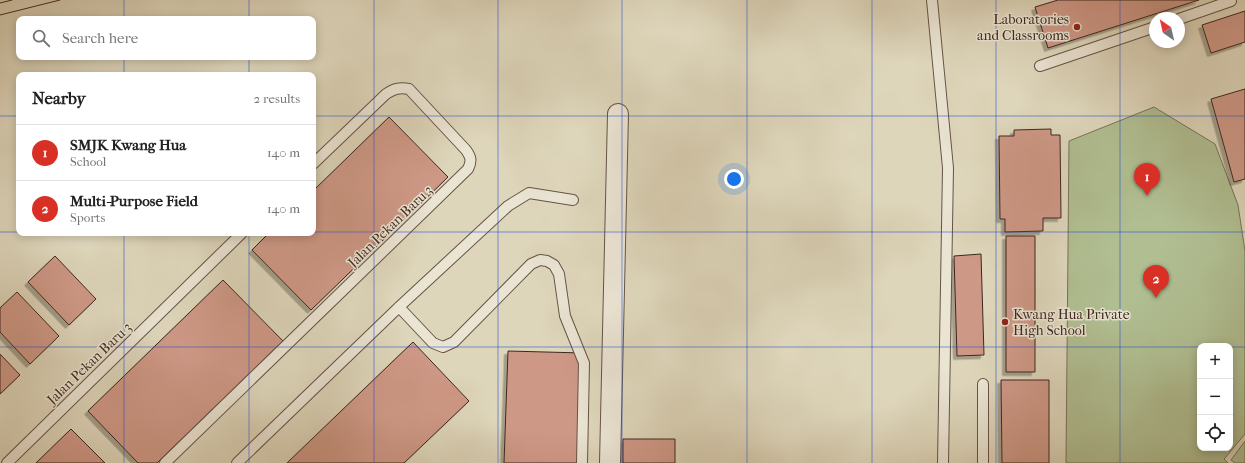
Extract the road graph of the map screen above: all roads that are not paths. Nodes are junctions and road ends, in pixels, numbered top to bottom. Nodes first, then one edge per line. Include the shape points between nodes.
1 (932, 0) edge
2 (1231, 1) edge
3 (1185, 16) edge
4 (1149, 29) edge
5 (1040, 66) dead end
6 (618, 114) dead end
7 (316, 161) edge
8 (573, 200) dead end
9 (239, 236) edge
10 (399, 307) junction
11 (983, 384) dead end
12 (7, 463) edge
13 (165, 463) edge
14 (237, 463) edge
15 (582, 463) edge
16 (610, 463) edge
17 (943, 463) edge
18 (983, 463) edge

1 - 17 lane via 948,168
2 - 3 lane
4 - 5 lane
6 - 16 street
7 - 13 lane, Jalan Pekan Baru 3 via 386,94 401,88 409,89 466,150 471,163 462,175
8 - 10 lane via 529,193 508,206
9 - 12 lane, Jalan Pekan Baru 3
10 - 14 lane
10 - 15 lane via 433,343 443,347 454,342 531,264 540,260 554,265 559,274 565,316 584,363
11 - 18 lane

